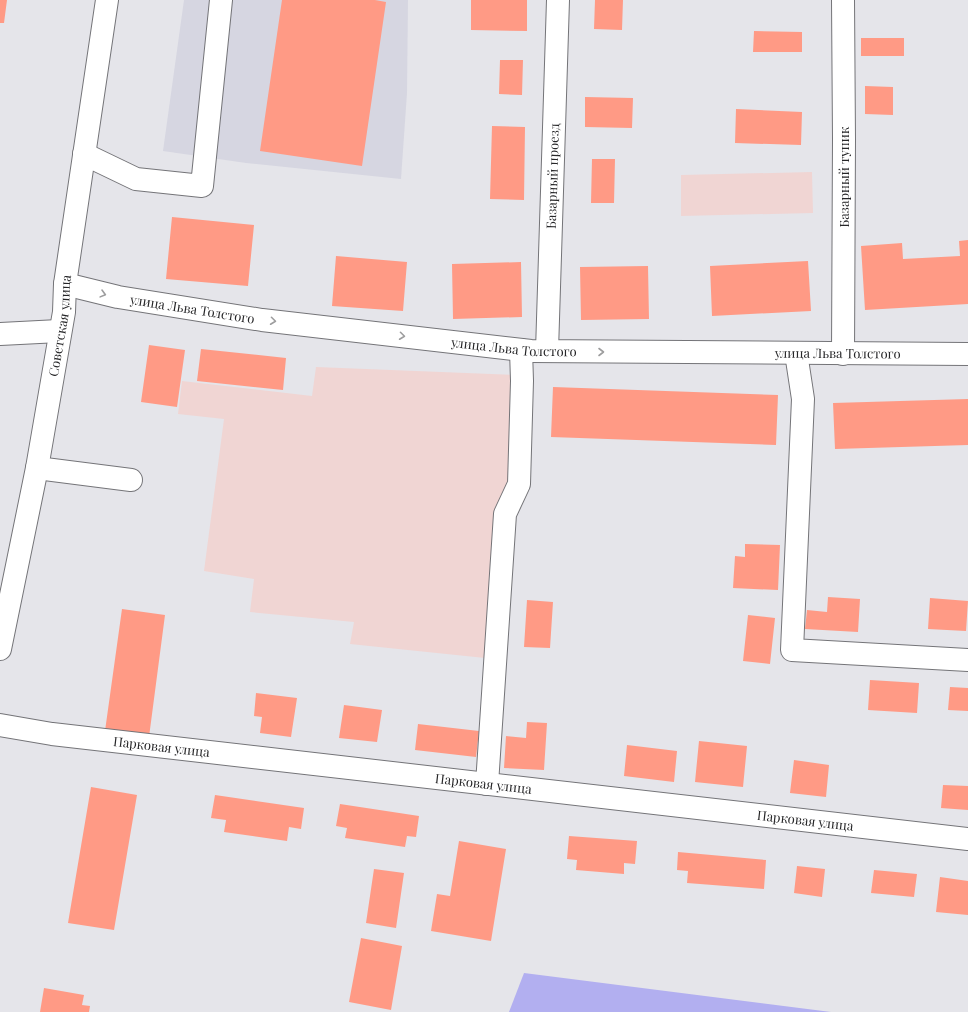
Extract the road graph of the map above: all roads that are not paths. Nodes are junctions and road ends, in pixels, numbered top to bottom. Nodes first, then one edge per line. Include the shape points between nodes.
1 (107, 0) edge
2 (221, 0) edge
3 (558, 0) edge
4 (842, 0) edge
5 (84, 154) junction
6 (66, 284) junction
7 (59, 331) junction
8 (0, 334) edge
9 (521, 350) junction
10 (547, 352) junction
11 (796, 353) junction
12 (842, 354) junction
13 (968, 354) edge
14 (37, 468) junction
15 (131, 480) dead end
16 (0, 649) edge
17 (968, 660) edge
18 (0, 725) edge
19 (487, 784) junction
20 (968, 840) edge

1 - 5 street, Советская улица
2 - 5 street via 202,186 136,179
3 - 10 street, Базарный проезд
4 - 12 street, Базарный тупик
5 - 6 street, Советская улица
6 - 7 street, Советская улица via 64,312
6 -> 9 street, улица Льва Толстого via 118,297 262,320
7 - 8 street
7 - 14 street, Советская улица
9 - 10 street, улица Льва Толстого
9 - 19 street via 518,484 505,514
10 -> 11 street, улица Льва Толстого
11 - 12 street, улица Льва Толстого
11 - 17 street via 803,399 792,650
12 - 13 street, улица Льва Толстого
14 - 15 street
14 - 16 street, Советская улица
18 - 19 street, Парковая улица via 52,734
19 - 20 street, Парковая улица

